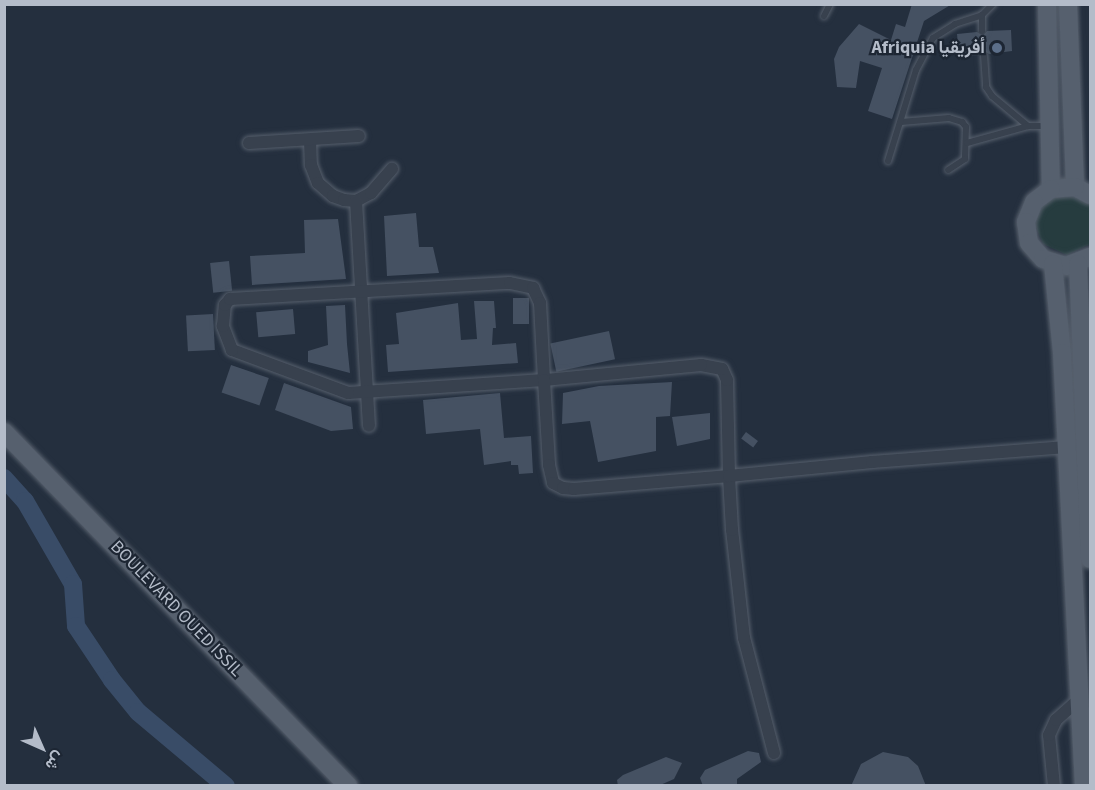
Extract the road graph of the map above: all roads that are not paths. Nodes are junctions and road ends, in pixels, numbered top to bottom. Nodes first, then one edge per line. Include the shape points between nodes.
1 (830, 4) edge
2 (993, 4) edge
3 (1047, 4) edge
4 (1068, 4) edge
5 (982, 15) junction
6 (824, 16) dead end
7 (982, 31) dead end
8 (984, 55) dead end
9 (901, 122) junction
10 (1028, 126) junction
11 (1051, 126) junction
12 (359, 136) dead end
13 (310, 140) junction
14 (249, 143) dead end
15 (967, 143) junction
16 (888, 160) dead end
17 (392, 169) dead end
18 (948, 170) dead end
19 (1051, 189) junction
20 (1083, 191) edge
21 (356, 201) junction
22 (1084, 260) edge
23 (1053, 264) junction
24 (363, 290) junction
25 (544, 380) junction
26 (368, 392) junction
27 (369, 426) dead end
28 (4, 432) edge
29 (1066, 447) junction
30 (729, 476) junction
31 (1090, 559) edge
32 (1078, 700) junction
33 (774, 753) dead end
34 (348, 786) edge
35 (1054, 786) edge
36 (1084, 786) edge

1 - 6 lane
2 - 5 lane
3 - 11 main road
4 - 20 main road
5 - 7 lane
5 - 9 lane via 955,24 933,38 916,70
8 - 10 lane via 986,87
9 - 15 lane via 956,119 966,126
9 - 16 lane
10 - 11 lane
10 - 15 lane
11 - 19 main road
12 - 13 street
13 - 14 street
13 - 21 street via 311,165 318,183 333,196
15 - 18 lane via 965,159
17 - 21 street via 380,187
19 - 20 main road
19 - 23 main road via 1034,202 1026,222 1029,243
21 - 24 street
22 - 23 main road
22 - 31 main road
23 - 29 main road
24 - 25 street via 529,285 538,293 540,303
24 - 26 street
24 - 26 street via 236,296 225,305 223,326 227,345 240,354 333,390
25 - 26 street
25 - 30 street via 549,465 553,483 558,487
25 - 30 street via 718,366 727,380
26 - 27 street
28 - 34 main road, BOULEVARD OUED ISSIL
29 - 30 street
29 - 32 main road
30 - 33 street via 744,638
32 - 35 street via 1056,720 1049,735
32 - 36 main road

